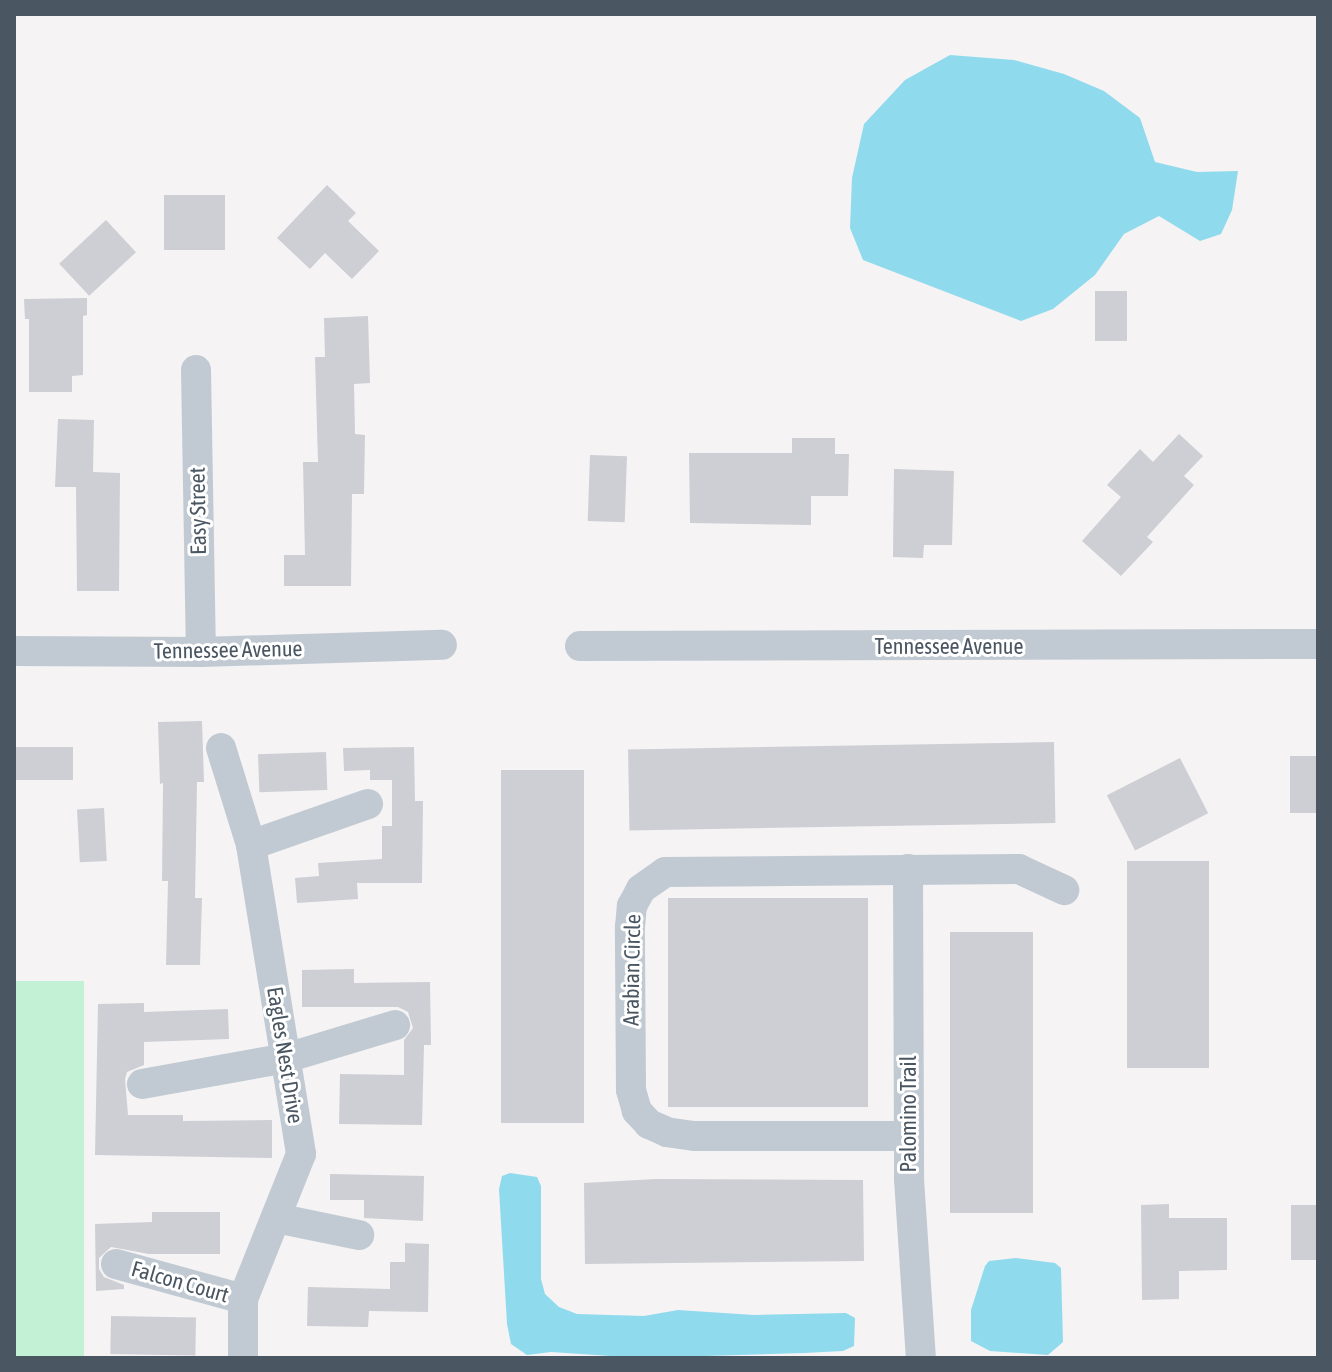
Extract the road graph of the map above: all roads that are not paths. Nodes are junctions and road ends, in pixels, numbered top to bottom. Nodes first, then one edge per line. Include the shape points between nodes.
1 (196, 370) dead end
2 (1318, 644) edge
3 (442, 645) dead end
4 (580, 646) dead end
5 (14, 651) edge
6 (201, 652) junction
7 (221, 748) dead end
8 (368, 804) dead end
9 (251, 845) junction
10 (908, 869) junction
11 (1064, 890) dead end
12 (395, 1025) dead end
13 (286, 1058) junction
14 (142, 1084) dead end
15 (909, 1136) junction
16 (276, 1218) junction
17 (359, 1235) dead end
18 (116, 1264) dead end
19 (243, 1299) junction
20 (243, 1358) edge
21 (921, 1358) edge

1 - 6 street, Easy Street
2 - 4 street, Tennessee Avenue
3 - 6 street, Tennessee Avenue
5 - 6 street, Tennessee Avenue
7 - 9 street, Eagles Nest Drive
8 - 9 street
9 - 13 street, Eagles Nest Drive
10 - 11 street, Arabian Circle via 1019,869
10 - 15 street, Palomino Trail
10 - 15 street, Arabian Circle via 665,872 641,889 630,927 631,1090 637,1111 649,1124 694,1136
12 - 13 street
13 - 14 street
13 - 16 street, Eagles Nest Drive via 301,1154
15 - 21 street, Palomino Trail
16 - 17 street
16 - 19 street, Eagles Nest Drive
18 - 19 street, Falcon Court
19 - 20 street, Eagles Nest Drive

